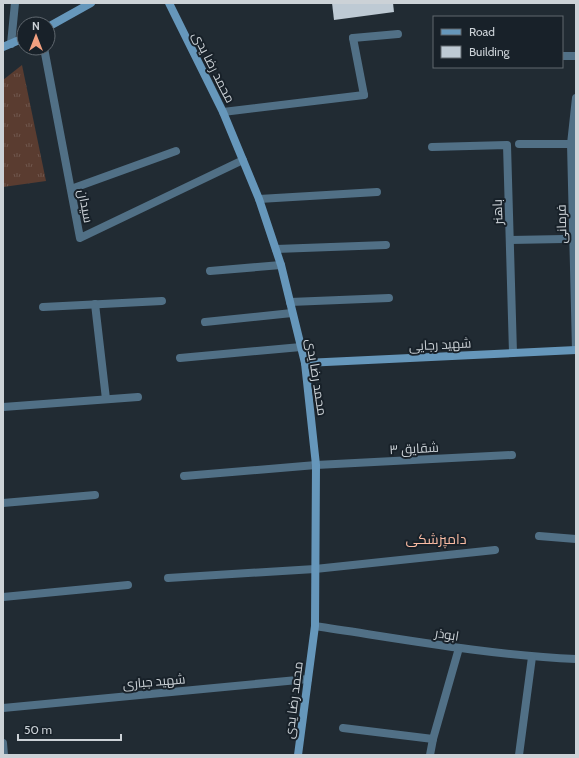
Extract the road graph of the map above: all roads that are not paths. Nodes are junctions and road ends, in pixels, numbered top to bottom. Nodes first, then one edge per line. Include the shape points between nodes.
1 (16, 3) edge
2 (91, 3) edge
3 (169, 3) edge
4 (56, 23) edge
5 (398, 34) dead end
6 (16, 42) edge
7 (11, 44) junction
8 (3, 47) edge
9 (46, 56) edge
10 (563, 56) edge
11 (576, 56) edge
12 (576, 98) edge
13 (576, 102) edge
14 (223, 112) junction
15 (518, 144) dead end
16 (571, 144) junction
17 (432, 147) dead end
18 (176, 151) dead end
19 (243, 160) junction
20 (71, 189) junction
21 (377, 192) dead end
22 (259, 200) junction
23 (564, 239) dead end
24 (510, 240) junction
25 (386, 245) dead end
26 (276, 249) junction
27 (280, 265) junction
28 (210, 271) dead end
29 (389, 298) dead end
30 (162, 300) dead end
31 (290, 302) junction
32 (94, 304) junction
33 (44, 307) dead end
34 (292, 313) junction
35 (205, 322) dead end
36 (301, 348) junction
37 (576, 350) edge
38 (512, 353) junction
39 (180, 358) dead end
40 (305, 363) junction
41 (138, 397) dead end
42 (106, 400) junction
43 (3, 407) edge
44 (512, 455) dead end
45 (316, 465) junction
46 (184, 476) dead end
47 (94, 495) dead end
48 (3, 503) edge
49 (539, 536) dead end
50 (576, 539) edge
51 (495, 550) dead end
52 (316, 570) junction
53 (168, 578) dead end
54 (128, 585) dead end
55 (3, 597) edge
56 (315, 626) junction
57 (459, 648) junction
58 (532, 657) junction
59 (576, 659) edge
60 (308, 679) junction
61 (3, 708) edge
62 (343, 728) dead end
63 (433, 740) junction
64 (3, 743) edge
65 (4, 755) edge
66 (298, 755) edge
67 (430, 755) edge
68 (519, 755) edge

1 - 7 street
2 - 4 main road
3 - 14 main road, محمد رضا یدی
5 - 14 street via 353,38 364,95
6 - 7 main road
7 - 8 main road
9 - 20 street, سیدان
10 - 11 street
12 - 13 street, فرمانی
13 - 16 street, فرمانی
14 - 19 main road, محمد رضا یدی
15 - 16 street
16 - 37 street, فرمانی
17 - 24 street, باهنر via 507,145
18 - 20 street
19 - 20 street, سیدان via 80,238
19 - 22 main road, محمد رضا یدی
21 - 22 street
22 - 26 main road, محمد رضا یدی
23 - 24 street
24 - 38 street, باهنر
25 - 26 street
26 - 27 main road, محمد رضا یدی
27 - 28 street
27 - 31 main road, محمد رضا یدی
29 - 31 street
30 - 32 street
31 - 34 main road, محمد رضا یدی
32 - 33 street
32 - 42 street
34 - 35 street
34 - 36 main road, محمد رضا یدی
36 - 39 street
36 - 40 main road, محمد رضا یدی
37 - 38 main road, شهید رجایی
38 - 40 main road, شهید رجایی
40 - 45 main road, محمد رضا یدی
41 - 42 street
42 - 43 street
44 - 45 street, شقایق ۳
45 - 46 street, شقایق ۳
45 - 52 main road, محمد رضا یدی
47 - 48 street
49 - 50 street
51 - 52 street
52 - 53 street
52 - 56 main road, محمد رضا یدی
54 - 55 street
56 - 57 street, ابوذر
56 - 60 main road, محمد رضا یدی
57 - 58 street, ابوذر
57 - 63 street
58 - 59 street, ابوذر
58 - 68 street
60 - 61 street, شهید جباری
60 - 66 main road, محمد رضا یدی
62 - 63 street
63 - 67 street
64 - 65 street

